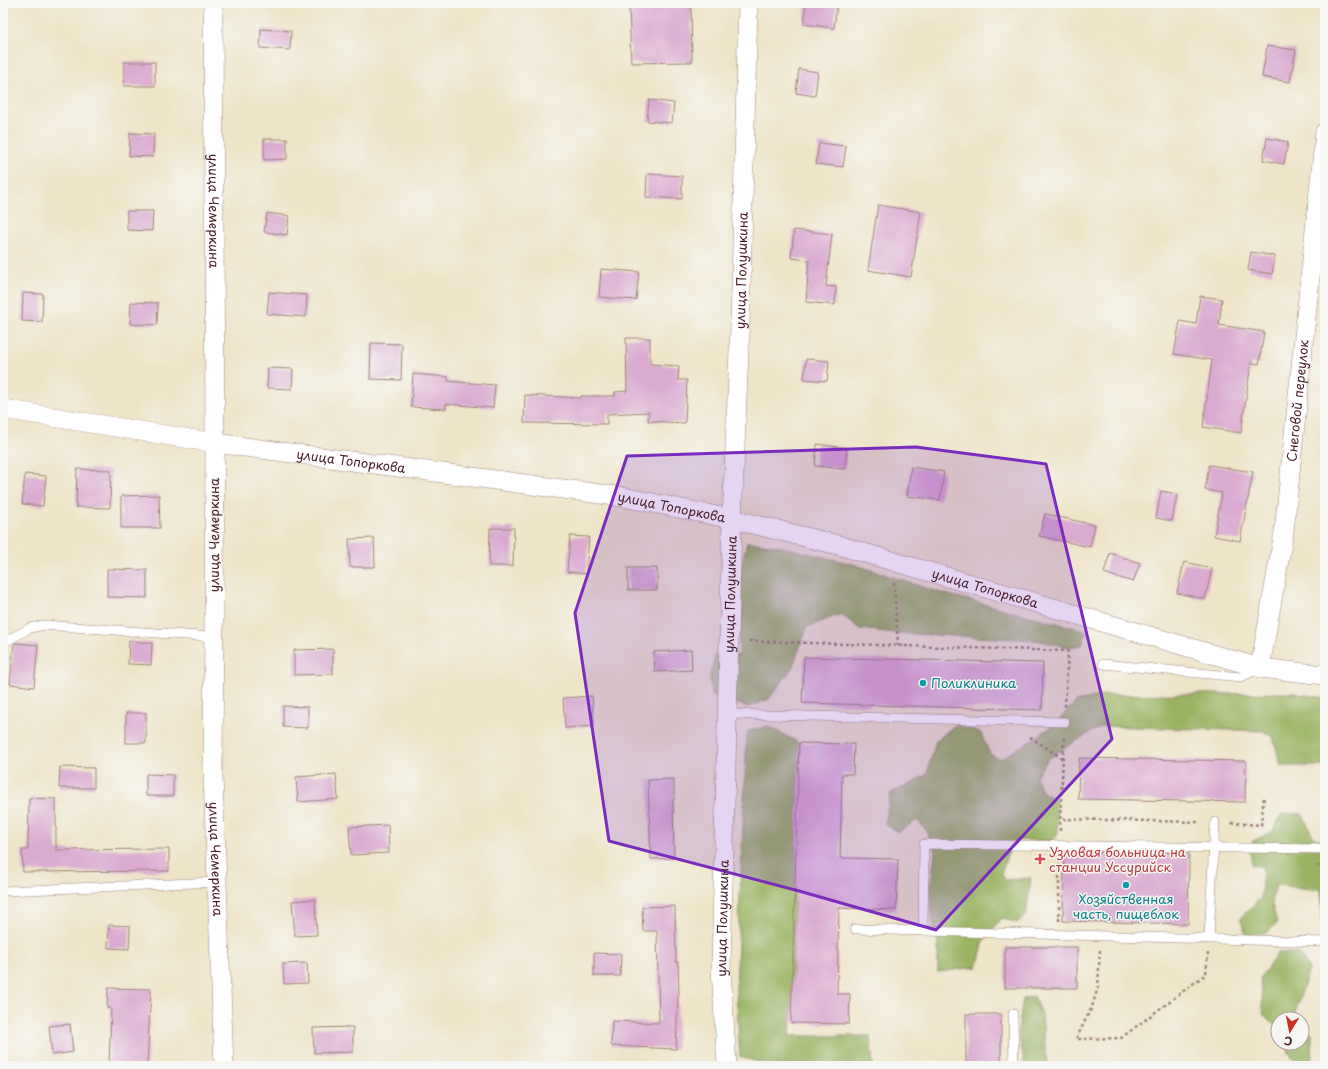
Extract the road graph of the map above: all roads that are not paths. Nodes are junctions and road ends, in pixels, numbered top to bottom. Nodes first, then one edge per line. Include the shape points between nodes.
1 (213, 3) edge
2 (748, 3) edge
3 (1325, 132) edge
4 (3, 409) edge
5 (215, 444) junction
6 (732, 519) junction
7 (214, 637) junction
8 (3, 643) edge
9 (1103, 664) dead end
10 (1260, 668) junction
11 (1325, 675) edge
12 (727, 714) junction
13 (1065, 722) road end
14 (1215, 822) road end
15 (1213, 848) junction
16 (1325, 849) edge
17 (217, 882) junction
18 (3, 891) edge
19 (855, 929) dead end
20 (923, 931) junction
21 (1209, 938) junction
22 (1325, 942) edge
23 (1013, 1014) dead end
24 (224, 1066) edge
25 (727, 1066) edge
26 (1014, 1066) edge

1 - 5 street, улица Чемеркина
2 - 6 street, улица Полушкина via 740,326
3 - 10 street, Снеговой переулок via 1284,532
4 - 5 street, улица Топоркова
5 - 6 street, улица Топоркова via 623,497
5 - 7 street, улица Чемеркина
6 - 10 street, улица Топоркова via 838,545
6 - 12 street, улица Полушкина
7 - 8 lane via 44,625 30,628
7 - 17 street, улица Чемеркина via 213,777
9 - 10 lane via 1241,677
10 - 11 street, улица Топоркова
12 - 13 lane
12 - 25 street, улица Полушкина via 721,969
14 - 15 lane
15 - 16 lane
15 - 20 lane via 924,844
15 - 21 lane
17 - 18 lane
17 - 24 street, улица Чемеркина
19 - 20 lane
20 - 21 lane
21 - 22 lane
23 - 26 lane

